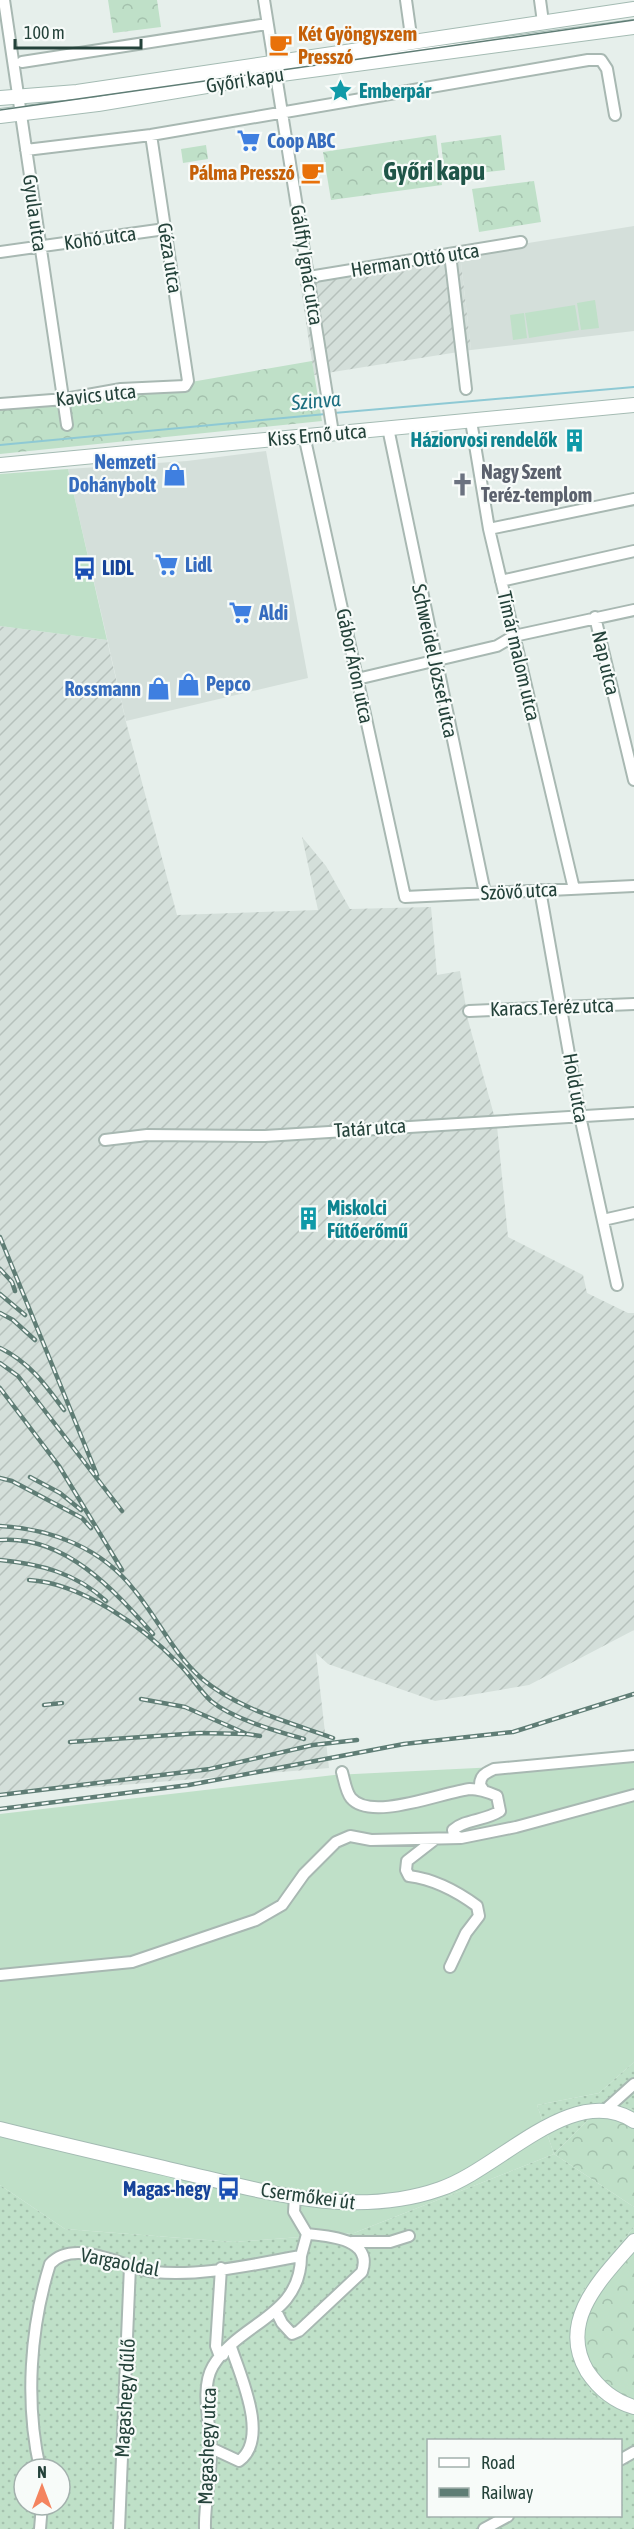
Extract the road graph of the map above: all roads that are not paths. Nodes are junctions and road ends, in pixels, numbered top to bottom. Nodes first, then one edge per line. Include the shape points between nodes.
1 (4, 0) edge
2 (264, 0) edge
3 (406, 0) edge
4 (540, 0) edge
5 (634, 9) edge
6 (543, 22) junction
7 (267, 24) junction
8 (634, 27) edge
9 (412, 43) junction
10 (22, 62) dead end
11 (273, 68) junction
12 (19, 97) junction
13 (0, 98) edge
14 (282, 113) junction
15 (21, 114) junction
16 (615, 115) dead end
17 (0, 116) edge
18 (152, 135) junction
19 (26, 150) junction
20 (165, 229) junction
21 (521, 242) dead end
22 (39, 247) junction
23 (0, 252) edge
24 (450, 254) junction
25 (309, 277) junction
26 (189, 381) joint
27 (466, 389) dead end
28 (65, 399) junction
29 (0, 404) edge
30 (634, 405) edge
31 (471, 421) junction
32 (67, 425) dead end
33 (332, 427) junction
34 (388, 428) junction
35 (304, 435) junction
36 (0, 465) edge
37 (634, 499) edge
38 (489, 529) junction
39 (634, 551) edge
40 (501, 581) junction
41 (634, 610) edge
42 (595, 617) junction
43 (514, 636) junction
44 (434, 661) junction
45 (357, 679) junction
46 (634, 780) edge
47 (634, 886) edge
48 (574, 889) junction
49 (540, 890) junction
50 (484, 893) junction
51 (405, 897) joint
52 (634, 1004) edge
53 (561, 1008) junction
54 (469, 1011) dead end
55 (634, 1113) edge
56 (580, 1116) junction
57 (105, 1140) dead end
58 (634, 1213) edge
59 (603, 1220) junction
60 (617, 1285) dead end
61 (634, 1756) edge
62 (342, 1772) dead end
63 (484, 1791) junction
64 (634, 1795) edge
65 (461, 1838) junction
66 (434, 1840) junction
67 (450, 1967) dead end
68 (0, 1975) edge
69 (634, 2084) edge
70 (605, 2110) junction
71 (634, 2121) edge
72 (0, 2129) edge
73 (295, 2196) junction
74 (307, 2234) junction
75 (409, 2236) dead end
76 (634, 2241) edge
77 (352, 2242) junction
78 (301, 2256) junction
79 (130, 2266) junction
80 (221, 2268) junction
81 (276, 2311) junction
82 (227, 2351) junction
83 (634, 2407) edge
84 (211, 2448) junction
85 (37, 2457) edge
86 (506, 2517) edge
87 (119, 2529) edge
88 (205, 2529) edge
89 (484, 2529) edge

1 - 12 street, Gyula utca
2 - 7 street, Gálffy Ignác utca
3 - 9 street
4 - 6 street
5 - 6 street, Győri kapu
6 - 9 street, Győri kapu
7 - 10 street
7 - 11 street, Gálffy Ignác utca
8 - 11 street, Győri kapu
9 - 11 street, Győri kapu
11 - 12 street, Győri kapu
11 - 14 street, Gálffy Ignác utca
11 - 15 street, Győri kapu via 98,104
12 - 13 street, Győri kapu
12 - 15 street, Gyula utca
14 - 16 street, Győri kapu via 601,60 608,69
14 - 18 street, Győri kapu
14 - 25 street, Gálffy Ignác utca
15 - 17 street, Győri kapu
15 - 19 street, Gyula utca
18 - 19 street, Győri kapu
18 - 20 street, Géza utca
19 - 22 street, Gyula utca
20 - 22 street, Kohó utca
20 - 26 street, Géza utca
21 - 24 street, Herman Ottó utca
22 - 23 street, Kohó utca
22 - 28 street, Gyula utca
24 - 25 street, Herman Ottó utca
24 - 27 street
25 - 33 street, Gálffy Ignác utca
26 - 28 street, Kavics utca via 176,388 121,389
28 - 29 street, Kavics utca
28 - 32 street, Gyula utca
30 - 31 street, Kiss Ernő utca
31 - 34 street, Kiss Ernő utca
31 - 38 street, Tímár malom utca
33 - 34 street, Kiss Ernő utca
33 - 35 street, Kiss Ernő utca
34 - 44 street, Schweidel József utca
35 - 36 street, Kiss Ernő utca
35 - 45 street, Gábor Áron utca
37 - 38 street
38 - 40 street, Tímár malom utca
39 - 40 street
40 - 43 street, Tímár malom utca
41 - 42 street
42 - 43 street
42 - 46 street, Nap utca
43 - 44 street via 497,646
43 - 48 street, Tímár malom utca
44 - 45 street
44 - 50 street, Schweidel József utca
45 - 51 street, Gábor Áron utca
47 - 48 street, Szövő utca
48 - 49 street, Szövő utca
49 - 50 street, Szövő utca
49 - 53 street, Hold utca
50 - 51 street, Szövő utca
52 - 53 street, Karacs Teréz utca
53 - 54 street, Karacs Teréz utca
53 - 56 street, Hold utca
55 - 56 street, Tatár utca
56 - 57 street, Tatár utca via 265,1136 147,1135
56 - 59 street, Hold utca
58 - 59 street
59 - 60 street, Hold utca
61 - 63 street via 494,1769 480,1780
62 - 63 street via 351,1798 359,1804 377,1807 471,1789
63 - 65 street via 497,1796 500,1811 458,1826 454,1835
64 - 65 street
65 - 66 street
66 - 67 street via 407,1861 409,1876 422,1878 477,1906 478,1916
66 - 68 street via 350,1836 336,1842 282,1905 256,1920 132,1962
69 - 70 street
70 - 71 street, Csermőkei út
70 - 73 street, Csermőkei út via 587,2109 565,2116 476,2174 414,2197 362,2203
72 - 73 street, Csermőkei út
73 - 74 street via 294,2212
74 - 77 street
74 - 78 street
75 - 77 street via 390,2242
76 - 83 street via 583,2307 577,2337 583,2363 595,2382 612,2398
77 - 81 street via 363,2251 362,2272 299,2331 292,2334
78 - 80 street, Vargaoldal
78 - 81 street, Magashegy utca via 297,2283
79 - 80 street, Vargaoldal via 154,2272
79 - 85 street, Vargaoldal via 72,2253 57,2256 50,2264 34,2332 33,2439
79 - 87 street, Magashegy dűlő
80 - 82 street via 216,2346 219,2354
81 - 82 street, Magashegy utca
82 - 84 street, Magashegy utca via 213,2366 208,2387
82 - 84 street via 253,2417 254,2430 248,2454 239,2461
84 - 88 street, Magashegy utca
86 - 89 street

